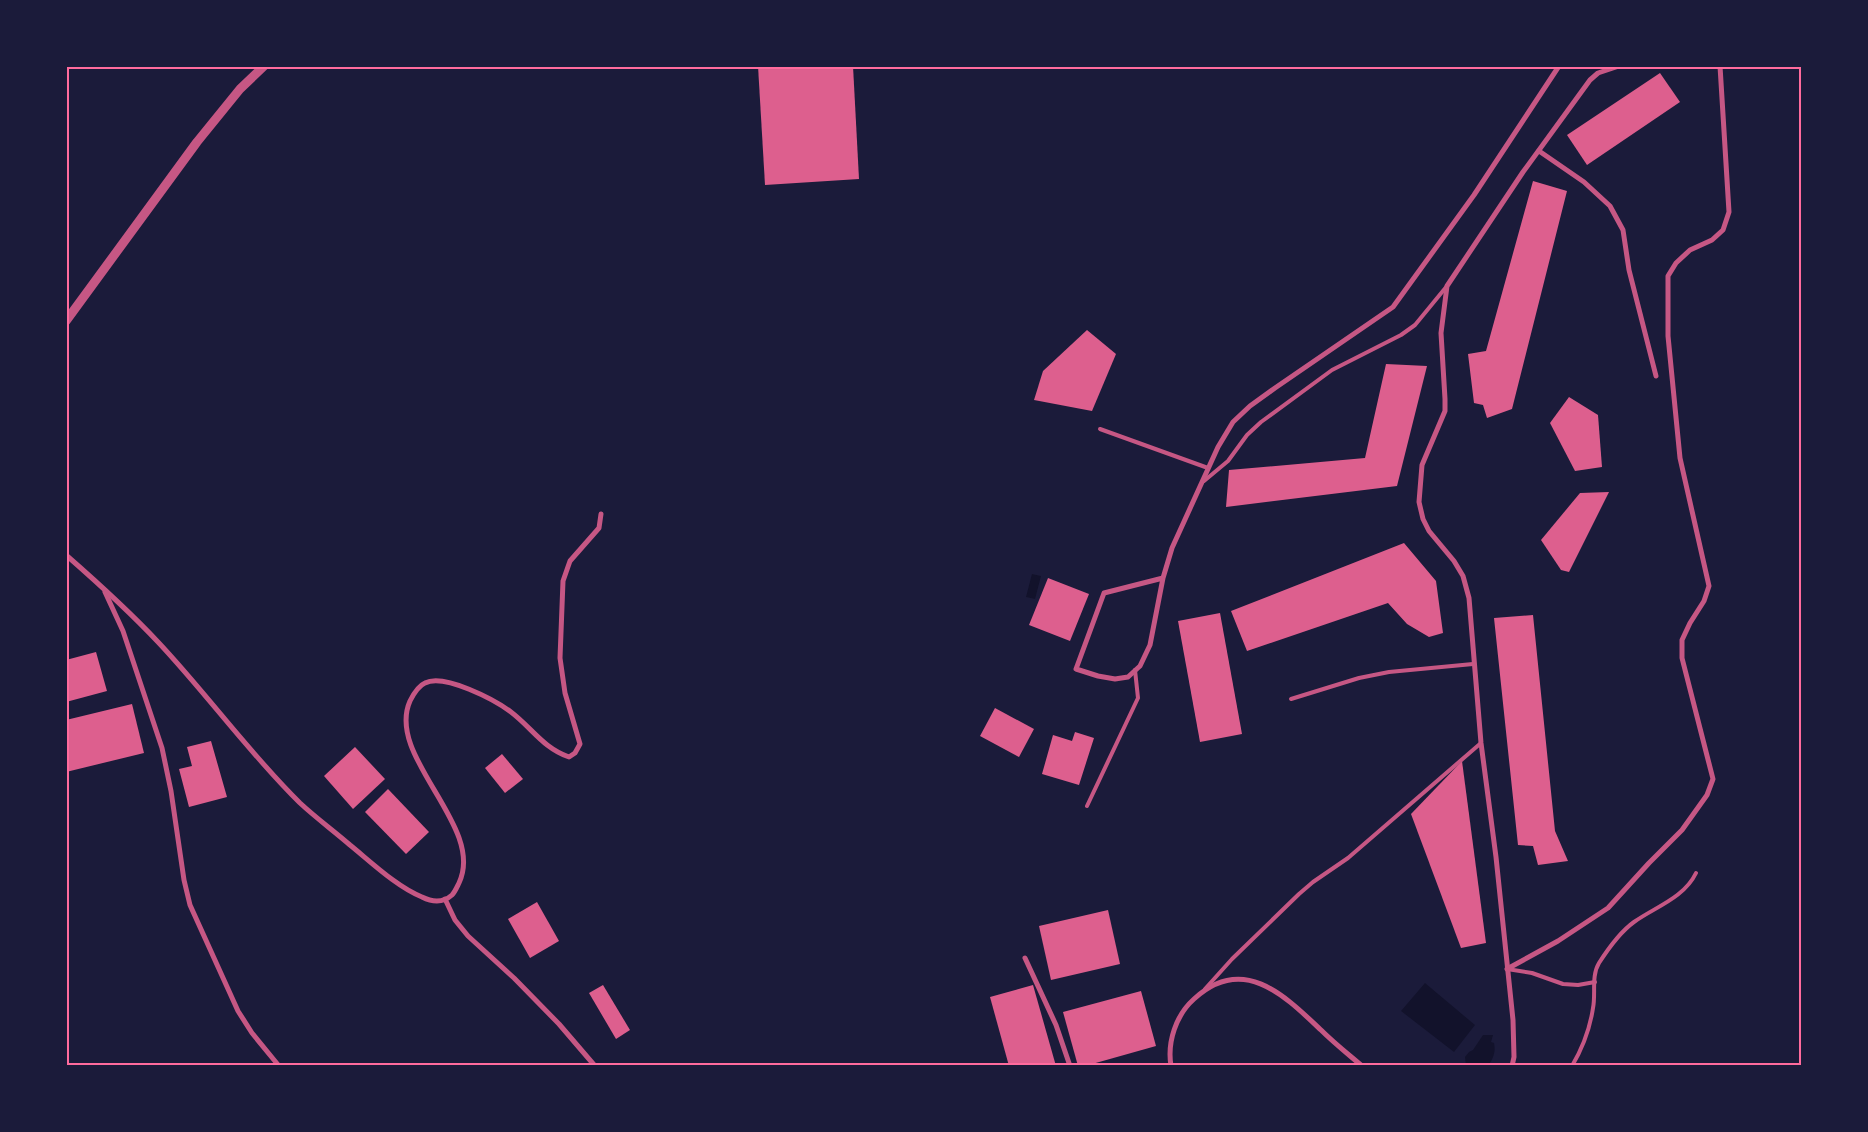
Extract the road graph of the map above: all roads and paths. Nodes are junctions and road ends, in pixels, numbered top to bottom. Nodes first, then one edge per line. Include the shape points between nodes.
1 (264, 66) edge
2 (1559, 66) edge
3 (1619, 66) edge
4 (1720, 66) edge
5 (1539, 151) junction
6 (1447, 286) junction
7 (66, 321) edge
8 (1656, 376) dead end
9 (1100, 429) dead end
10 (1208, 468) junction
11 (1202, 482) junction
12 (601, 514) dead end
13 (66, 555) edge
14 (1163, 578) junction
15 (103, 587) junction
16 (1474, 664) junction
17 (1135, 670) junction
18 (1291, 699) dead end
19 (1481, 743) junction
20 (1087, 806) dead end
21 (1696, 873) dead end
22 (445, 899) junction
23 (1025, 958) dead end
24 (1507, 969) junction
25 (1595, 982) junction
26 (1205, 989) junction
27 (279, 1066) edge
28 (594, 1066) edge
29 (1070, 1066) edge
30 (1171, 1066) edge
31 (1362, 1066) edge
32 (1512, 1066) edge
33 (1572, 1066) edge

1 - 7 street via 240,89 197,142
2 - 10 street via 1474,195 1393,306 1250,406 1233,422
3 - 5 street via 1598,73 1590,80
4 - 24 street via 1729,212 1723,230 1712,240 1690,250 1668,276 1668,336 1680,458 1709,586 1682,640 1682,658 1713,779 1707,795 1682,830 1608,908
5 - 6 street
5 - 8 street via 1584,182 1610,206 1623,230 1628,270
6 - 11 lane via 1415,325 1332,370 1261,422 1228,461
6 - 16 street via 1441,333 1446,399 1422,465 1419,502 1429,531 1454,561 1466,584
9 - 10 lane
10 - 11 street
11 - 14 street via 1172,548
12 - 22 street via 599,528 570,561 564,580 560,658 565,693 580,744 575,753 569,757 555,752 500,705 449,682 426,682 407,709 410,740 418,761 454,828 464,855 461,878 454,893
13 - 15 street
14 - 17 street via 1150,645
14 - 17 street via 1104,594 1076,669 1115,679 1128,677
15 - 22 street via 159,643 301,804 407,889 433,902
15 - 27 street via 123,631 162,748 190,905 238,1011
16 - 18 lane via 1389,672
16 - 19 street
17 - 20 lane via 1138,698
19 - 24 street
19 - 26 lane via 1348,858 1292,900
21 - 25 lane via 1691,884 1633,922 1615,940 1598,965
22 - 28 street via 455,920 468,936 559,1024
23 - 29 street via 1056,1025
24 - 25 lane via 1532,973 1563,984
24 - 32 street via 1513,1020
25 - 33 lane via 1594,1008 1581,1051
26 - 30 street via 1189,1003 1172,1035
26 - 31 street via 1236,979 1269,988 1287,999

